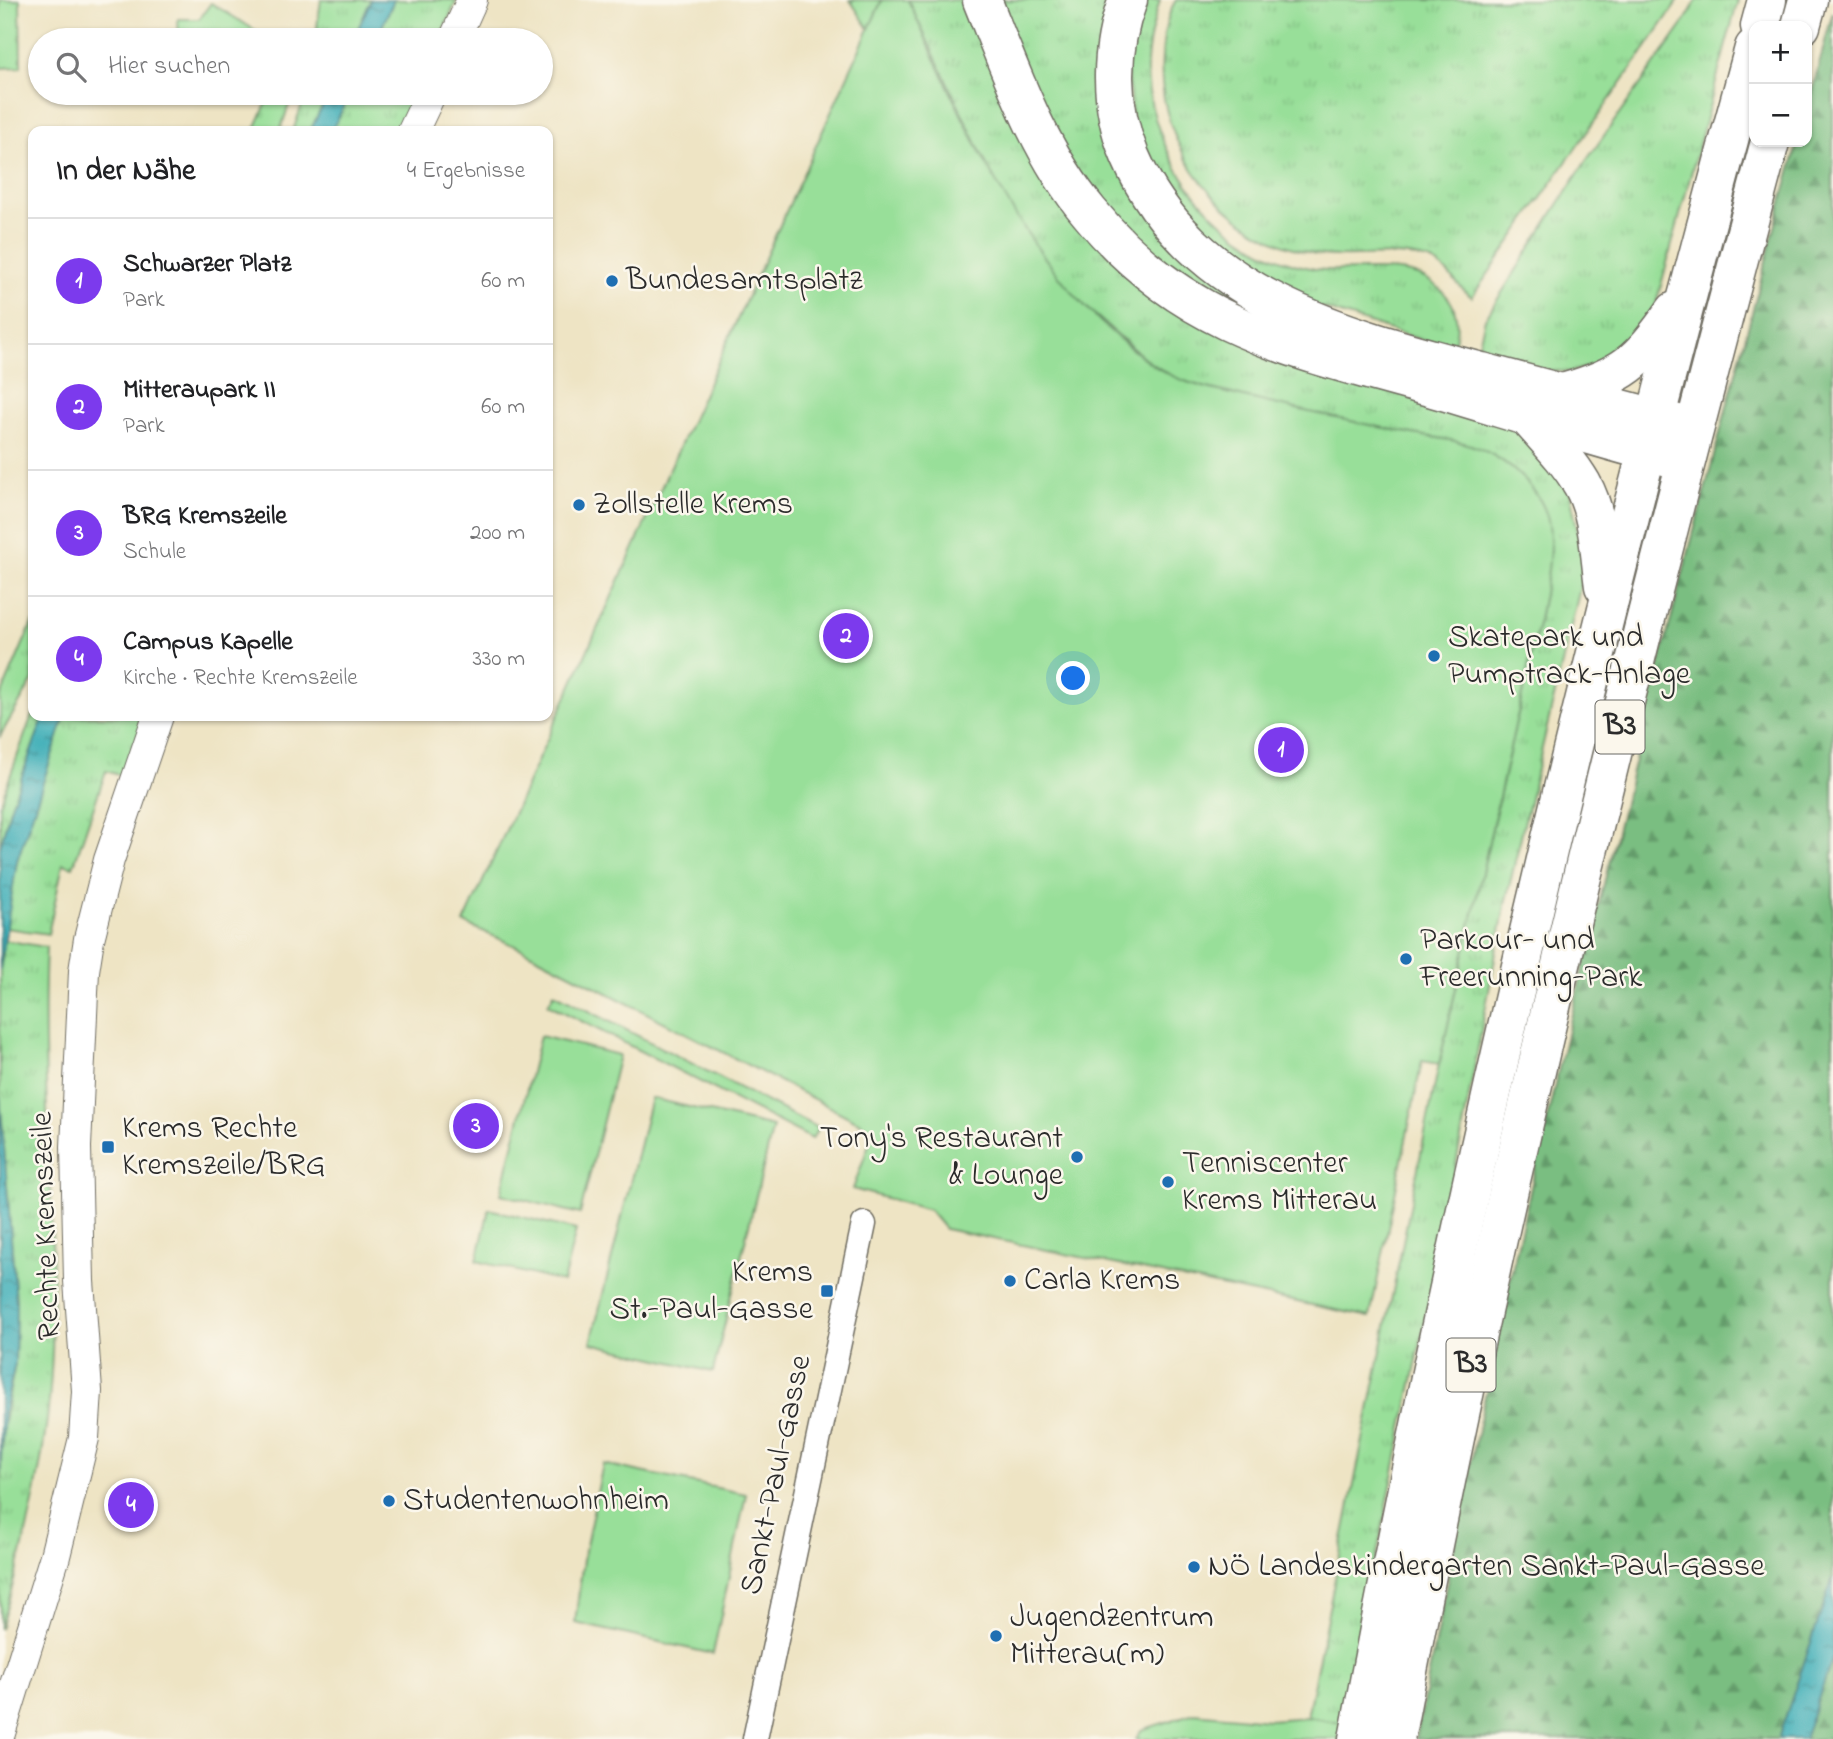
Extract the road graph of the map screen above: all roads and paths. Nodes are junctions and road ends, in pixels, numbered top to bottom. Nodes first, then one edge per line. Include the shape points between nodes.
1 (472, 0) edge
2 (982, 0) edge
3 (1128, 0) edge
4 (459, 28) edge
5 (1749, 66) edge
6 (425, 105) edge
7 (415, 126) edge
8 (1769, 147) edge
9 (1686, 295) junction
10 (1563, 393) junction
11 (1526, 415) junction
12 (1650, 435) junction
13 (1689, 445) junction
14 (1606, 605) junction
15 (156, 721) edge
16 (864, 1224) dead end
17 (0, 1733) edge
18 (755, 1739) edge
19 (1358, 1739) edge
20 (1395, 1739) edge

1 - 4 street
2 - 11 highway via 1056,164 1087,211 1158,281 1208,314 1256,336
3 - 10 highway via 1114,56 1114,94 1123,139 1159,207 1206,258 1247,287 1323,326 1369,343
5 - 9 highway, B3
6 - 7 street
8 - 13 highway, B3
9 - 10 highway via 1635,362 1617,374
9 - 12 highway, B3
10 - 12 highway
11 - 12 highway
11 - 14 highway via 1583,485 1597,529
12 - 13 highway
12 - 14 highway, B3
13 - 20 highway, B3 via 1503,1220
14 - 19 highway, B3 via 1508,1019
15 - 17 street, Rechte Kremszeile via 109,860 85,971 76,1147 87,1391 84,1437 55,1556
16 - 18 street, Sankt-Paul-Gasse

